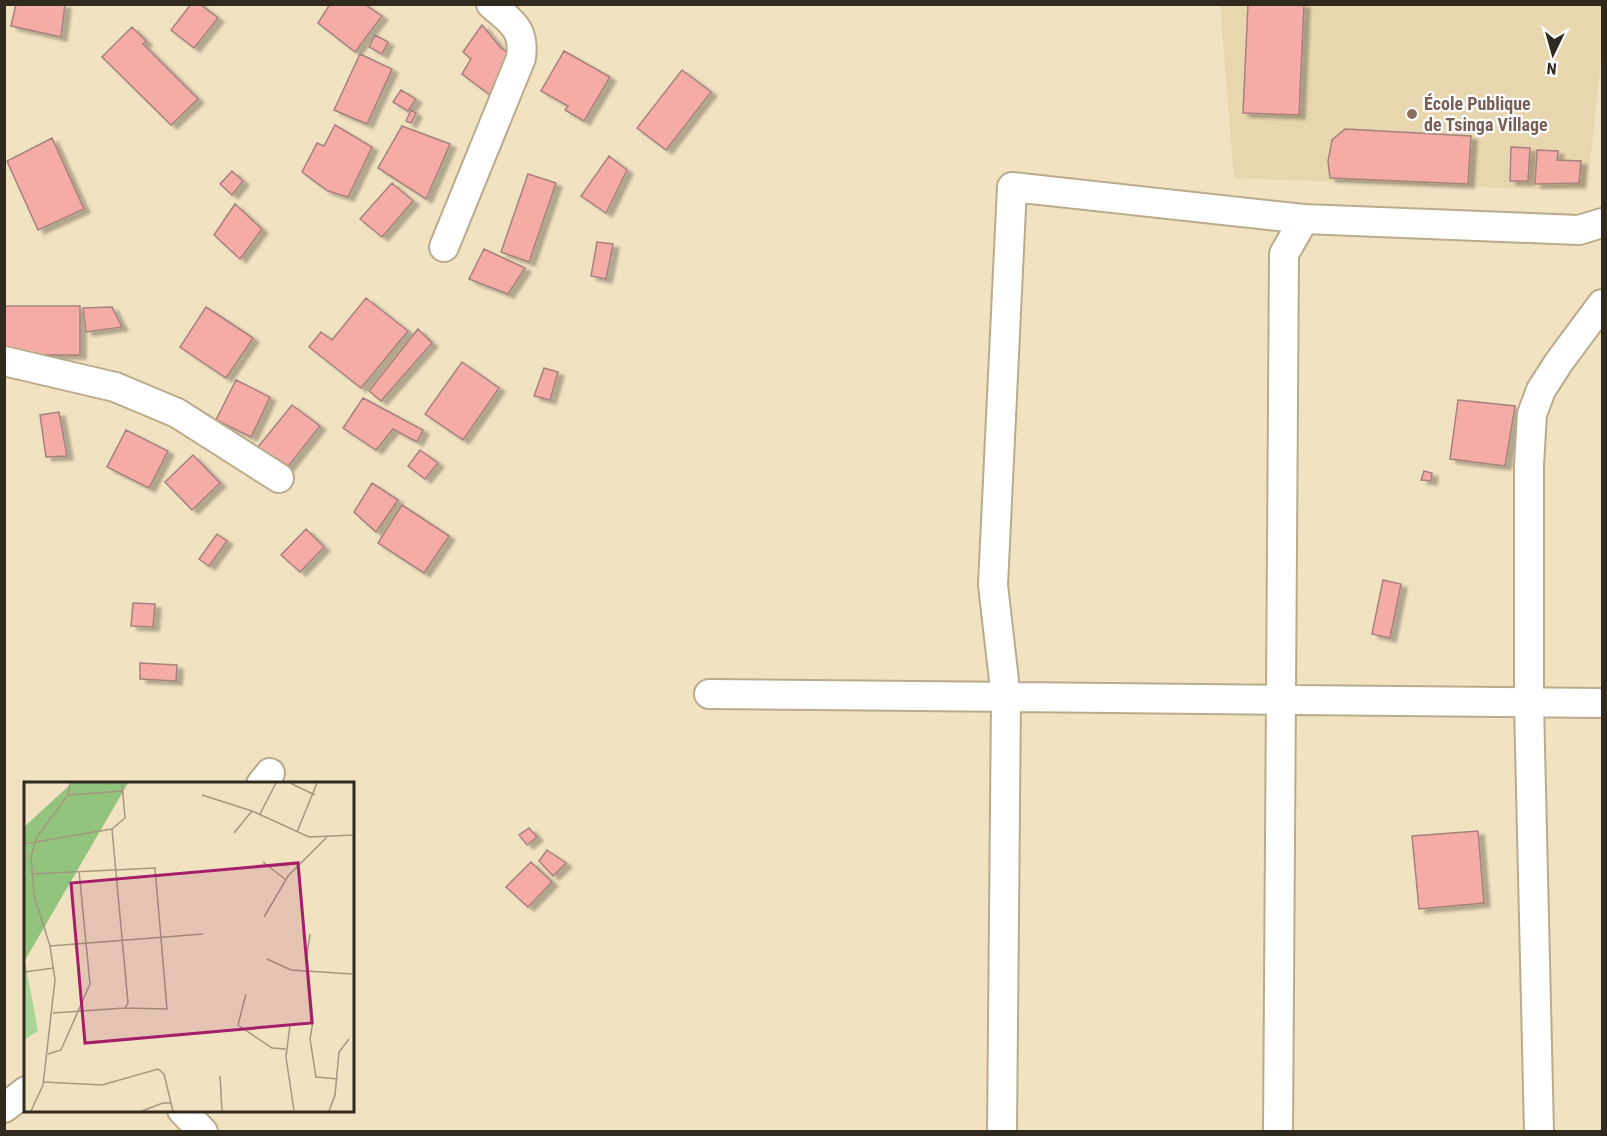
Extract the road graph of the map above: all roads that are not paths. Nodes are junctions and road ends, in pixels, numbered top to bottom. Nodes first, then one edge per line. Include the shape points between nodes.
1 (491, 4) edge
2 (1304, 219) junction
3 (1602, 224) edge
4 (444, 247) dead end
5 (1602, 304) edge
6 (4, 361) edge
7 (279, 478) dead end
8 (709, 694) dead end
9 (1006, 698) junction
10 (1280, 701) junction
11 (1602, 703) edge
12 (1529, 704) junction
13 (24, 1093) edge
14 (4, 1108) edge
15 (184, 1112) edge
16 (202, 1131) edge
17 (1002, 1131) edge
18 (1278, 1131) edge
19 (1539, 1131) edge

1 - 4 street via 520,32 521,58
2 - 3 street via 1579,230
2 - 9 street via 1011,187 993,585
2 - 10 street via 1284,254
5 - 12 street via 1547,381 1532,414
6 - 7 street via 115,387 177,413
8 - 9 street
9 - 10 street
9 - 17 street
10 - 12 street
10 - 18 street
11 - 12 street
12 - 19 street
13 - 14 street
15 - 16 street

